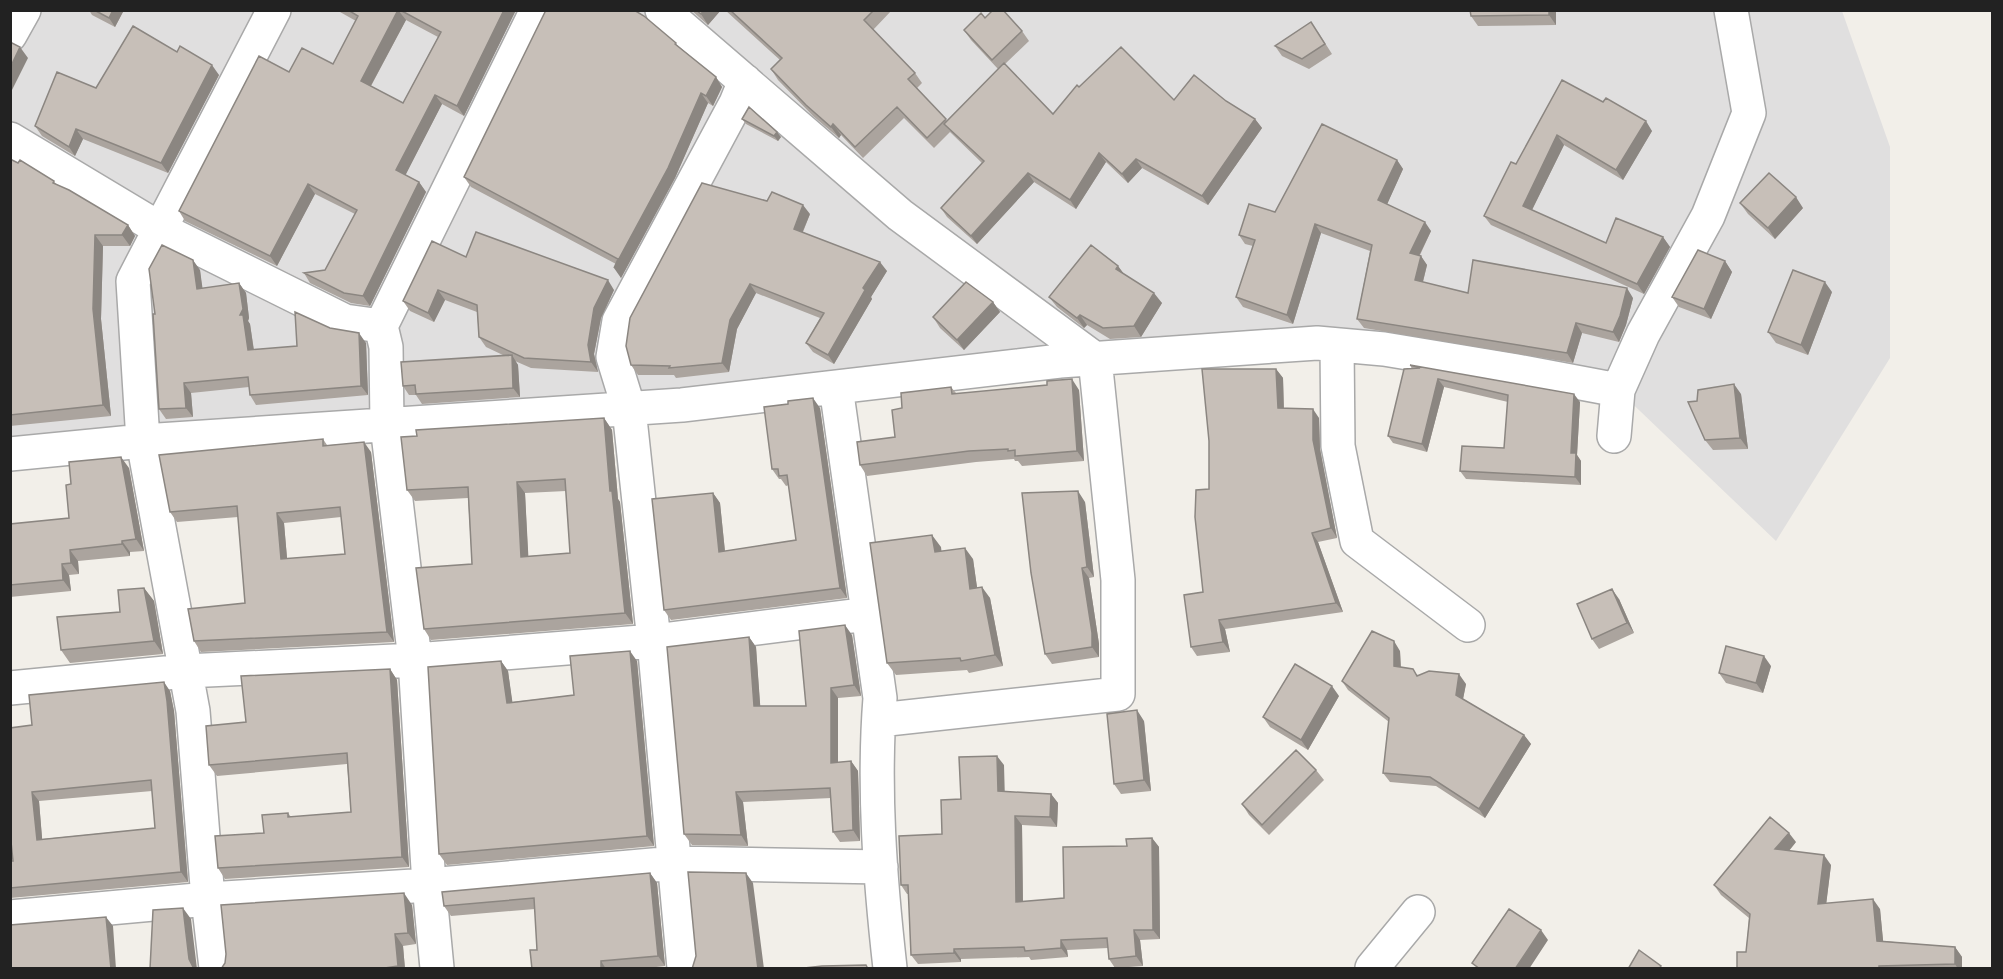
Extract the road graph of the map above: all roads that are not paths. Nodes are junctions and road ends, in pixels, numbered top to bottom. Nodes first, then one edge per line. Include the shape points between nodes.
1 (24, 10) edge
2 (274, 10) edge
3 (537, 10) edge
4 (662, 10) edge
5 (1731, 10) edge
6 (10, 35) edge
7 (745, 81) junction
8 (10, 139) edge
9 (160, 229) junction
10 (381, 326) junction
11 (1337, 345) junction
12 (1095, 359) junction
13 (836, 387) junction
14 (1618, 390) junction
15 (629, 409) junction
16 (387, 424) junction
17 (1614, 436) dead end
18 (143, 441) junction
19 (10, 454) edge
20 (868, 614) junction
21 (1468, 625) dead end
22 (654, 641) junction
23 (416, 660) junction
24 (186, 671) junction
25 (10, 688) edge
26 (879, 720) junction
27 (675, 863) junction
28 (880, 867) junction
29 (429, 885) junction
30 (208, 899) junction
31 (1418, 912) dead end
32 (10, 917) edge
33 (216, 969) edge
34 (437, 969) edge
35 (684, 969) edge
36 (890, 969) edge
37 (1372, 969) edge

1 - 6 street
2 - 9 street
3 - 10 street
4 - 7 street
5 - 14 street via 1749,113 1708,216 1643,334
7 - 12 street via 900,215
7 - 15 street via 619,321 613,357
8 - 9 street
9 - 10 street via 345,321
9 - 18 street via 133,281
10 - 16 street via 386,347
11 - 12 street via 1317,343
11 - 14 street via 1384,349
11 - 21 street via 1338,446 1357,541
12 - 13 street
12 - 26 street via 1118,580 1118,694
13 - 15 street
13 - 20 street
14 - 17 street
15 - 16 street
15 - 22 street
16 - 18 street
16 - 23 street
18 - 19 street
18 - 24 street
20 - 22 street
20 - 26 street via 880,698
22 - 23 street
22 - 27 street
23 - 24 street
23 - 29 street
24 - 25 street
24 - 30 street via 193,711
26 - 28 street
27 - 28 street
27 - 29 street
27 - 35 street
28 - 36 street
29 - 30 street
29 - 34 street
30 - 32 street
30 - 33 street
31 - 37 street

